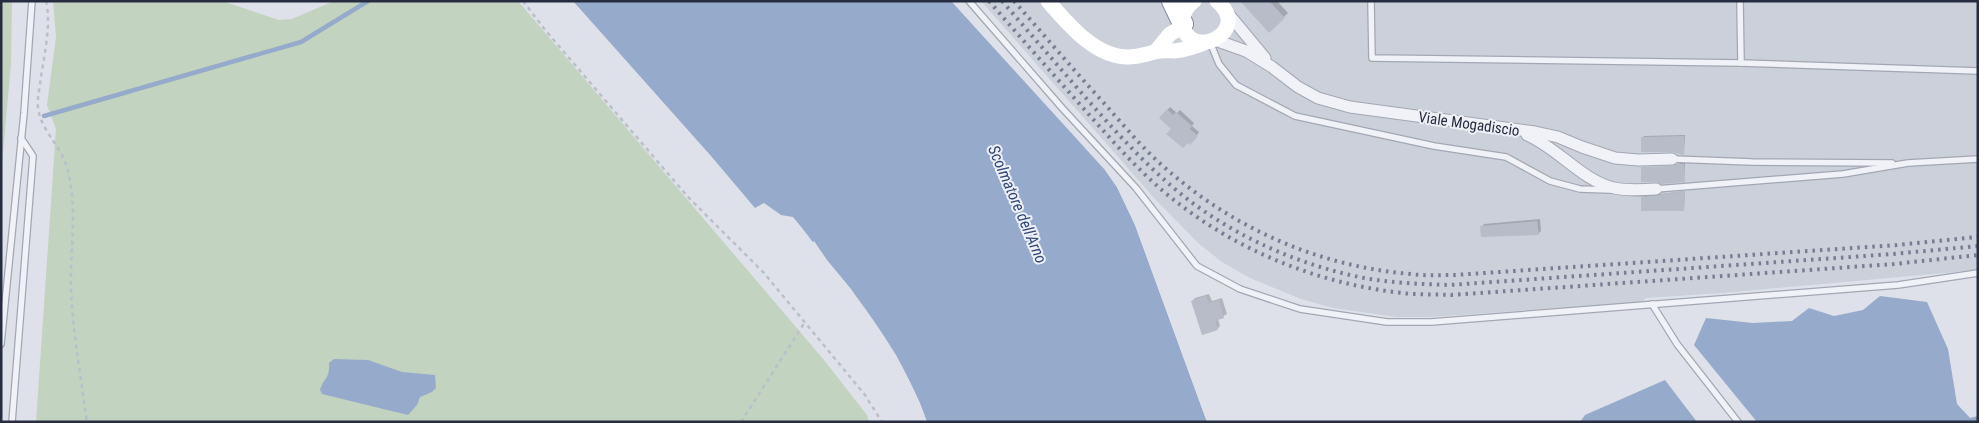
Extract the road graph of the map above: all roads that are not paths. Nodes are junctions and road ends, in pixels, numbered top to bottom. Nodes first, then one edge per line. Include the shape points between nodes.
1 (32, 1) edge
2 (970, 1) edge
3 (1048, 1) edge
4 (1172, 1) edge
5 (1194, 1) edge
6 (1371, 1) edge
7 (1740, 1) edge
8 (1220, 3) edge
9 (1183, 25) junction
10 (1210, 42) junction
11 (1156, 51) junction
12 (1741, 63) junction
13 (1272, 67) junction
14 (1978, 71) edge
15 (1519, 131) junction
16 (21, 138) junction
17 (1672, 159) joint
18 (1978, 159) edge
19 (1908, 163) junction
20 (1656, 189) joint
21 (1631, 190) junction
22 (1978, 273) edge
23 (1652, 304) junction
24 (1, 344) edge
25 (12, 422) edge
26 (1738, 422) edge

1 - 16 lane
2 - 23 lane via 1136,188 1197,266 1240,289 1300,309 1387,322 1431,322
3 - 11 street via 1072,27 1104,52 1129,57
4 - 9 highway
5 - 9 street via 1186,10
6 - 12 lane via 1372,58
7 - 12 lane
8 - 10 street, Viale Mogadiscio via 1228,18 1227,25 1225,31
8 - 13 street, Viale Mogadiscio
9 - 10 street, Viale Mogadiscio via 1191,38
9 - 11 street via 1170,34
10 - 11 street via 1192,48
10 - 13 street, Viale Mogadiscio via 1240,48
10 - 21 lane via 1220,64 1236,85 1295,116 1434,146 1506,157 1550,181 1580,189
12 - 14 lane
13 - 15 street, Viale Mogadiscio via 1298,87 1331,103
15 - 17 street, Viale Mogadiscio via 1558,137 1614,158
15 - 21 street via 1550,147 1598,182
16 - 24 lane
16 - 25 lane via 33,156
17 - 19 lane
18 - 19 lane
19 - 20 lane via 1843,174
20 - 21 street
22 - 23 lane via 1898,285
23 - 26 lane via 1677,344

